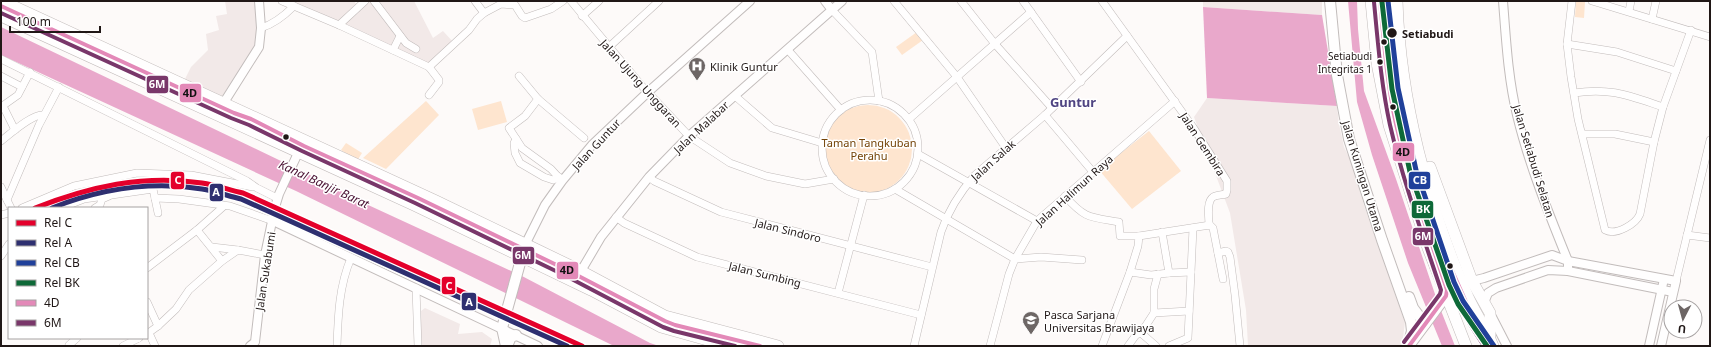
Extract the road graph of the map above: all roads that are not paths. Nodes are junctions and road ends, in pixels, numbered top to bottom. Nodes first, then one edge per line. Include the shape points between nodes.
1 (2, 1) edge
2 (259, 1) edge
3 (282, 1) edge
4 (365, 1) edge
5 (374, 1) edge
6 (475, 1) edge
7 (563, 1) edge
8 (571, 1) edge
9 (599, 1) edge
10 (659, 1) edge
11 (750, 1) edge
12 (825, 1) edge
13 (842, 1) edge
14 (894, 1) edge
15 (961, 1) edge
16 (1023, 1) edge
17 (1102, 1) edge
18 (1330, 1) edge
19 (1337, 1) edge
20 (1371, 1) edge
21 (1397, 1) edge
22 (1503, 1) edge
23 (1572, 1) edge
24 (1592, 1) edge
25 (1631, 1) edge
26 (1656, 1) edge
27 (294, 6) junction
28 (832, 10) junction
29 (1629, 11) junction
30 (1031, 12) junction
31 (484, 13) junction
32 (1, 16) edge
33 (582, 16) junction
34 (1652, 19) junction
35 (339, 25) junction
36 (260, 28) junction
37 (1691, 30) junction
38 (400, 36) junction
39 (1128, 36) junction
40 (1710, 37) edge
41 (994, 44) junction
42 (1567, 44) junction
43 (609, 47) junction
44 (416, 49) dead end
45 (393, 50) junction
46 (788, 50) junction
47 (1, 58) edge
48 (429, 67) junction
49 (1676, 71) junction
50 (30, 72) junction
51 (1, 76) edge
52 (519, 76) dead end
53 (957, 77) junction
54 (1080, 82) junction
55 (22, 87) junction
56 (59, 87) junction
57 (648, 92) junction
58 (1574, 93) junction
59 (429, 95) dead end
60 (735, 96) junction
61 (538, 99) junction
62 (879, 101) junction
63 (1175, 101) junction
64 (223, 104) junction
65 (2, 106) edge
66 (1663, 107) junction
67 (1052, 108) junction
68 (841, 110) junction
69 (43, 115) junction
70 (1046, 115) junction
71 (909, 119) junction
72 (16, 130) junction
73 (1350, 130) junction
74 (1583, 134) junction
75 (689, 136) junction
76 (584, 138) dead end
77 (516, 139) junction
78 (1710, 140) edge
79 (1, 141) edge
80 (1654, 142) junction
81 (822, 143) junction
82 (1418, 144) junction
83 (1006, 148) junction
84 (918, 154) junction
85 (296, 158) junction
86 (1093, 172) junction
87 (649, 177) junction
88 (560, 179) junction
89 (834, 180) junction
90 (968, 183) junction
91 (1, 187) edge
92 (256, 188) junction
93 (895, 188) junction
94 (120, 192) junction
95 (420, 193) junction
96 (864, 195) junction
97 (278, 196) junction
98 (1065, 196) junction
99 (154, 198) junction
100 (7, 200) junction
101 (414, 205) junction
102 (224, 206) junction
103 (10, 207) edge
104 (24, 207) edge
105 (63, 207) edge
106 (100, 207) edge
107 (158, 213) dead end
108 (616, 217) junction
109 (946, 218) junction
110 (273, 221) junction
111 (1037, 221) junction
112 (1209, 225) junction
113 (1193, 228) junction
114 (197, 230) junction
115 (1162, 232) junction
116 (1687, 235) junction
117 (1139, 236) junction
118 (1710, 238) edge
119 (1385, 239) junction
120 (525, 245) junction
121 (8, 246) edge
122 (850, 246) junction
123 (212, 248) junction
124 (238, 250) junction
125 (1218, 253) junction
126 (265, 255) junction
127 (1, 256) edge
128 (352, 258) junction
129 (1015, 259) junction
130 (222, 260) junction
131 (1082, 260) dead end
132 (1568, 261) junction
133 (520, 262) junction
134 (148, 267) edge
135 (932, 268) junction
136 (580, 271) junction
137 (1568, 271) junction
138 (1130, 272) junction
139 (1191, 272) junction
140 (1169, 273) junction
141 (1158, 274) junction
142 (1223, 279) dead end
143 (1664, 279) junction
144 (597, 280) junction
145 (1472, 280) junction
146 (1676, 281) junction
147 (416, 288) junction
148 (591, 290) junction
149 (1662, 290) junction
150 (1673, 292) junction
151 (838, 293) junction
152 (1443, 299) junction
153 (148, 304) edge
154 (1486, 308) junction
155 (1189, 311) junction
156 (1154, 313) junction
157 (921, 316) junction
158 (1427, 322) junction
159 (158, 326) junction
160 (502, 328) junction
161 (148, 333) edge
162 (1141, 333) junction
163 (516, 335) junction
164 (137, 339) edge
165 (1491, 342) edge
166 (253, 345) edge
167 (123, 346) edge
168 (155, 346) edge
169 (337, 346) edge
170 (418, 346) edge
171 (507, 346) edge
172 (538, 346) edge
173 (729, 346) edge
174 (778, 346) edge
175 (914, 346) edge
176 (990, 346) edge
177 (1102, 346) edge
178 (1128, 346) edge
179 (1156, 346) edge
180 (1169, 346) edge
181 (1240, 346) edge
182 (1408, 346) edge
183 (1466, 346) edge
184 (1507, 346) edge
185 (1650, 346) edge
186 (1661, 346) edge

1 - 64 main road
2 - 36 street
3 - 27 street
4 - 35 street
5 - 38 street
6 - 31 street
7 - 31 street via 551,9 525,18 515,5 501,4
8 - 33 street, Jalan Ujung Unggaran
9 - 33 street
10 - 43 street
11 - 57 street, Jalan Guntur
12 - 28 street
13 - 28 street, Jalan Malabar
14 - 53 street
15 - 41 street
16 - 30 street
17 - 39 street
18 - 73 main road, Jalan Kuningan Utama via 1337,75
19 - 73 main road, Jalan Kuningan Utama via 1339,42
20 - 152 main road via 1384,107
21 - 82 main road via 1402,59
22 - 132 street, Jalan Setiabudi Selatan via 1510,75 1518,118 1542,196
23 - 42 street
24 - 29 street
25 - 29 street
26 - 34 street
27 - 35 street
27 - 36 street via 282,18
28 - 46 street, Jalan Malabar
28 - 62 street via 872,52
29 - 34 street
30 - 41 street
30 - 54 street
31 - 48 street
32 - 85 main road
33 - 43 street, Jalan Ujung Unggaran
34 - 37 street
35 - 45 street
36 - 64 street via 256,52
37 - 40 street
37 - 49 street
38 - 44 street
38 - 45 street
39 - 54 street, Jalan Salak
39 - 63 street
41 - 53 street
41 - 67 street
42 - 49 street via 1617,52
42 - 58 street
43 - 57 street, Jalan Ujung Unggaran
45 - 48 street
46 - 60 street, Jalan Malabar
46 - 68 street
47 - 50 street
48 - 59 street via 439,80
49 - 66 street
50 - 55 street
50 - 56 street
51 - 55 street
52 - 61 street
53 - 71 street
53 - 83 street
54 - 67 street, Jalan Salak
55 - 65 street via 18,95
56 - 69 street
56 - 92 street via 247,181
57 - 75 street, Jalan Ujung Unggaran
57 - 88 street, Jalan Guntur via 601,135
58 - 66 street via 1611,91
58 - 74 street
60 - 75 street, Jalan Malabar
60 - 81 street via 772,128
61 - 76 street
61 - 77 street via 525,116 509,128
62 - 68 street via 859,101
62 - 71 street via 897,109
63 - 86 street, Jalan Halimun Raya
63 - 112 street, Jalan Gembira via 1194,126 1227,181 1226,194 1211,199
64 - 95 main road
65 - 72 street
66 - 80 street
67 - 70 street, Jalan Salak
68 - 81 street via 828,124
69 - 72 street
69 - 100 street
70 - 83 street, Jalan Salak
70 - 86 street
71 - 84 street via 917,137
72 - 79 street
73 - 119 main road, Jalan Kuningan Utama
74 - 80 street via 1615,134
74 - 80 street via 1605,230 1609,232 1637,221
75 - 87 street, Jalan Malabar
75 - 89 street, Jalan Ujung Unggaran via 730,163 766,176 805,184
77 - 88 street via 522,148 551,168
77 - 88 street via 514,143 520,163 544,177
78 - 116 street
81 - 89 street via 826,166
82 - 145 main road via 1426,158
82 - 165 main road via 1428,185 1454,260 1468,297
83 - 90 street, Jalan Salak
84 - 90 street
84 - 93 street via 910,174
85 - 97 street, Jalan Sukabumi
85 - 101 main road
86 - 98 street, Jalan Halimun Raya
87 - 108 street, Jalan Malabar
87 - 122 street, Jalan Sindoro via 721,212
88 - 120 street, Jalan Guntur
89 - 96 street via 848,190
90 - 109 street, Jalan Salak
90 - 111 street
91 - 100 street
92 - 97 street
92 - 104 street via 191,175 137,173 74,186
93 - 96 street via 880,194
93 - 109 street
94 - 99 street via 152,189
94 - 105 street via 84,199
94 - 106 street via 102,199
95 - 101 main road
95 - 120 main road
96 - 122 street
97 - 110 street, Jalan Sukabumi
98 - 111 street, Jalan Halimun Raya
98 - 117 street via 1085,215 1119,222 1120,236
99 - 102 street
99 - 107 street
100 - 103 street
101 - 133 main road
102 - 110 street via 235,207
102 - 114 street
108 - 136 street, Jalan Malabar
108 - 151 street, Jalan Sumbing via 697,257
109 - 129 street
109 - 135 street, Jalan Salak
110 - 126 street, Jalan Sukabumi
110 - 128 street
111 - 129 street, Jalan Halimun Raya
112 - 113 street
112 - 125 street via 1213,228
113 - 115 street
113 - 139 street
114 - 123 street
114 - 134 street
115 - 117 street
115 - 140 street
116 - 118 street
116 - 146 street
117 - 138 street
119 - 158 main road, Jalan Kuningan Utama via 1413,308
119 - 182 main road, Jalan Kuningan Utama via 1411,322 1412,331
120 - 133 main road, Jalan Guntur
120 - 136 main road
121 - 127 street
122 - 135 street, Jalan Sindoro
122 - 151 street
123 - 124 street
123 - 130 street
124 - 126 street
124 - 130 street
125 - 142 street
125 - 181 street via 1226,251 1230,256
126 - 166 street, Jalan Sukabumi
128 - 147 street
128 - 169 street via 341,292
129 - 131 street
129 - 176 street, Jalan Halimun Raya
130 - 159 street via 189,290 176,309
132 - 137 street, Jalan Setiabudi Selatan
132 - 143 street
132 - 145 street via 1552,255
133 - 148 main road
133 - 160 main road, Jalan Guntur
135 - 157 street, Jalan Salak
136 - 144 main road
137 - 149 street
137 - 154 street via 1548,270 1496,288 1488,293
138 - 141 street
138 - 177 street
139 - 140 street
139 - 155 street
140 - 141 street
141 - 156 street via 1154,289
143 - 146 street
143 - 149 street
144 - 148 main road
144 - 174 main road via 675,319
145 - 154 main road
146 - 150 street
147 - 160 street
147 - 170 street
148 - 173 main road via 661,328
149 - 150 street
149 - 185 street
150 - 186 street
151 - 157 street, Jalan Sumbing
152 - 158 main road
152 - 183 main road
153 - 159 street
154 - 165 main road
154 - 184 street
155 - 156 street
155 - 180 street via 1188,338
156 - 162 street
157 - 175 street, Jalan Salak
158 - 182 main road
159 - 161 street
160 - 163 street
160 - 171 main road
161 - 168 street
162 - 178 street via 1136,335
162 - 179 street
163 - 171 main road via 512,336
163 - 172 street
164 - 167 street

